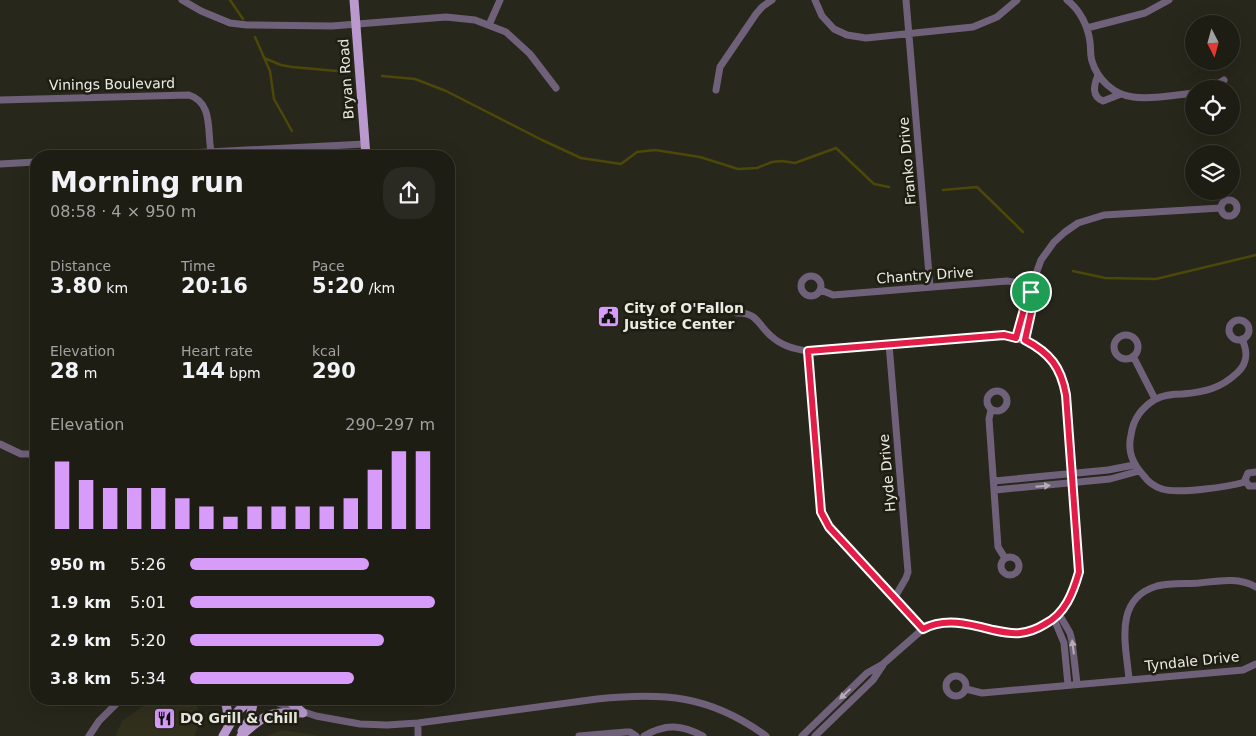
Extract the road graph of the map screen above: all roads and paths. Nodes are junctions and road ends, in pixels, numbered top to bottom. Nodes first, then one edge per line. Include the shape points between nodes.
1 (182, 0) edge
2 (354, 0) edge
3 (500, 0) edge
4 (772, 0) edge
5 (814, 0) edge
6 (906, 0) edge
7 (1017, 0) edge
8 (1067, 0) edge
9 (1169, 0) edge
10 (356, 24) junction
11 (489, 25) junction
12 (1086, 28) junction
13 (909, 33) junction
14 (1098, 75) junction
15 (556, 88) dead end
16 (716, 90) dead end
17 (1121, 94) junction
18 (1185, 94) edge
19 (0, 100) edge
20 (365, 144) junction
21 (211, 150) edge
22 (273, 150) edge
23 (366, 150) edge
24 (30, 162) edge
25 (0, 164) edge
26 (1221, 208) dead end
27 (930, 287) junction
28 (1032, 288) junction
29 (821, 290) dead end
30 (737, 313) dead end
31 (1016, 338) junction
32 (1242, 339) dead end
33 (1025, 340) junction
34 (889, 344) junction
35 (808, 351) junction
36 (1133, 356) dead end
37 (1155, 399) junction
38 (991, 410) dead end
39 (0, 444) edge
40 (30, 454) edge
41 (1136, 468) junction
42 (1256, 472) edge
43 (1073, 474) junction
44 (994, 481) junction
45 (1245, 482) junction
46 (1074, 483) junction
47 (1256, 486) edge
48 (994, 490) junction
49 (1005, 558) dead end
50 (1255, 585) edge
51 (895, 597) junction
52 (1057, 617) junction
53 (923, 629) junction
54 (883, 664) junction
55 (1256, 664) edge
56 (1129, 680) junction
57 (1077, 684) junction
58 (1068, 685) junction
59 (966, 688) dead end
60 (115, 705) edge
61 (226, 705) edge
62 (245, 705) edge
63 (251, 705) edge
64 (282, 705) edge
65 (293, 705) edge
66 (303, 713) junction
67 (418, 723) junction
68 (228, 726) junction
69 (89, 736) edge
70 (223, 736) edge
71 (240, 736) edge
72 (418, 736) edge
73 (579, 736) edge
74 (636, 736) edge
75 (644, 736) edge
76 (703, 736) edge
77 (766, 736) edge
78 (802, 736) edge
79 (815, 736) edge

1 - 10 street via 230,23
2 - 10 main road, Bryan Road
3 - 11 street
4 - 16 street via 756,14 720,67
5 - 13 street via 829,24 847,35 866,38
6 - 13 street, Franko Drive
7 - 13 street via 997,17 981,25
8 - 12 street via 1081,15
9 - 12 street via 1145,13
10 - 11 street via 446,17
10 - 20 main road, Bryan Road
11 - 15 street via 506,32 530,54
12 - 14 street via 1091,59
13 - 27 street, Franko Drive
14 - 17 street
14 - 17 street via 1095,94 1098,98 1103,100
17 - 18 street via 1136,98
19 - 21 street, Vinings Boulevard via 189,95 202,102 208,116
20 - 22 street
20 - 23 main road, Bryan Road
24 - 25 street
26 - 28 street via 1104,215 1078,223 1054,242 1041,260
27 - 28 street, Chantry Drive via 1007,281
27 - 29 street, Chantry Drive via 833,295
28 - 31 street
28 - 33 street via 1033,304
30 - 35 street via 746,312 753,316 780,343
31 - 33 street
31 - 34 street via 1004,335
32 - 37 street via 1247,355 1245,363 1230,380 1203,392 1169,394
33 - 43 street via 1051,358 1061,372
34 - 35 street
34 - 51 street, Hyde Drive via 908,572
35 - 51 street via 821,512 829,527
36 - 37 street
37 - 41 street via 1139,412 1132,426 1130,441
38 - 44 street
39 - 40 street via 21,454
41 - 43 street
41 - 45 street via 1148,481 1173,491
41 - 46 street via 1110,480
42 - 45 street via 1248,473
43 - 44 street
43 - 46 street
44 - 48 street
45 - 47 street
48 -> 46 street
46 - 52 street via 1079,572 1074,590
48 - 49 street via 998,547
50 - 56 street, Tyndale Drive via 1238,580 1159,586 1141,593 1130,606 1125,621
51 - 53 street
52 - 53 street via 1035,630 1018,634 953,622
57 -> 52 street via 1070,633
52 - 58 street via 1064,643
53 - 54 street
54 -> 78 street via 867,674
54 - 79 street via 873,680
55 - 56 street, Tyndale Drive via 1243,670
56 - 57 street, Tyndale Drive
57 - 58 street, Tyndale Drive
58 - 59 street, Tyndale Drive via 982,693
60 - 69 street
61 - 68 main road
62 - 68 main road
63 - 71 main road via 250,718
64 - 66 street
65 - 66 main road
66 - 67 street via 360,724
66 - 71 main road via 285,712 261,718
67 - 72 street
67 - 77 street via 597,699 664,696 724,711
68 - 70 main road
73 - 74 street via 626,732
75 - 76 street via 657,730 680,727

